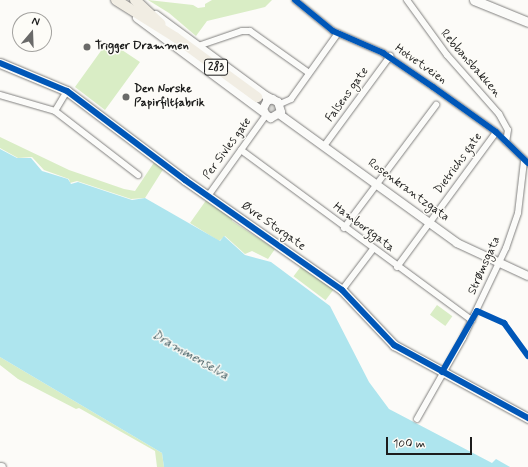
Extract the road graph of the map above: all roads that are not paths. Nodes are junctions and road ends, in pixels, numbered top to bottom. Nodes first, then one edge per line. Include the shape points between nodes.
1 (295, 0) edge
2 (407, 0) edge
3 (474, 0) edge
4 (119, 2) edge
5 (139, 3) edge
6 (413, 3) edge
7 (528, 22) edge
8 (338, 33) junction
9 (175, 38) junction
10 (198, 46) junction
11 (390, 56) junction
12 (0, 63) edge
13 (309, 73) junction
14 (67, 91) junction
15 (0, 95) edge
16 (257, 97) tunnel mouth
17 (276, 102) junction
18 (436, 105) dead end
19 (55, 111) junction
20 (264, 114) junction
21 (279, 114) junction
22 (496, 132) junction
23 (506, 142) junction
24 (324, 146) junction
25 (241, 150) junction
26 (526, 162) edge
27 (138, 175) dead end
28 (377, 184) junction
29 (208, 196) junction
30 (429, 223) junction
31 (344, 228) junction
32 (373, 250) junction
33 (499, 264) junction
34 (397, 267) junction
35 (528, 276) edge
36 (342, 290) junction
37 (472, 320) junction
38 (442, 372) junction
39 (528, 418) edge
40 (417, 419) dead end

1 - 8 street, Hotvetveien
2 - 6 street, Rebbansbakken
3 - 7 main road
4 - 9 main road, 283
4 - 20 street
5 - 9 main road, 283
5 - 10 street
6 - 23 street, Rebbansbakken via 447,55 499,114 508,130
8 - 11 street, Hotvetveien
8 - 13 street
9 - 16 main road, 283
10 - 13 street via 242,31 250,31
10 - 17 street
11 - 22 street, Hotvetveien
11 - 24 street, Falsens gate
12 - 14 main road, Øvre Storgate
13 - 17 street via 291,99
14 - 19 street
14 - 29 main road, Øvre Storgate
15 - 19 street
17 - 20 street via 264,103
17 - 21 street
18 - 28 street
19 - 27 street
20 - 21 street via 271,118
20 - 25 street, Per Sivles gate
21 - 24 street, Rosenkrantzgata
22 - 23 street, Hotvetveien
22 - 30 street, Dietrichs gate
23 - 26 street, Hotvetveien
24 - 28 street, Rosenkrantzgata
25 - 29 street, Per Sivles gate
25 - 31 street, Hamborggata
26 - 33 street, Strømsgata via 518,213
28 - 30 street, Rosenkrantzgata
28 - 31 street
29 - 36 main road, Øvre Storgate
30 - 33 street, Rosenkrantzgata via 457,243
30 - 34 street, Dietrichs gate
31 - 32 street, Hamborggata
32 - 34 street, Hamborggata
32 - 36 street
33 - 35 street, Rosenkrantzgata
33 - 37 street, Strømsgata
34 - 37 street, Hamborggata
36 - 38 main road, Øvre Storgate via 394,345
37 - 38 street, Strømsgata
38 - 39 main road, Øvre Storgate
38 - 40 street, Strømsgata

